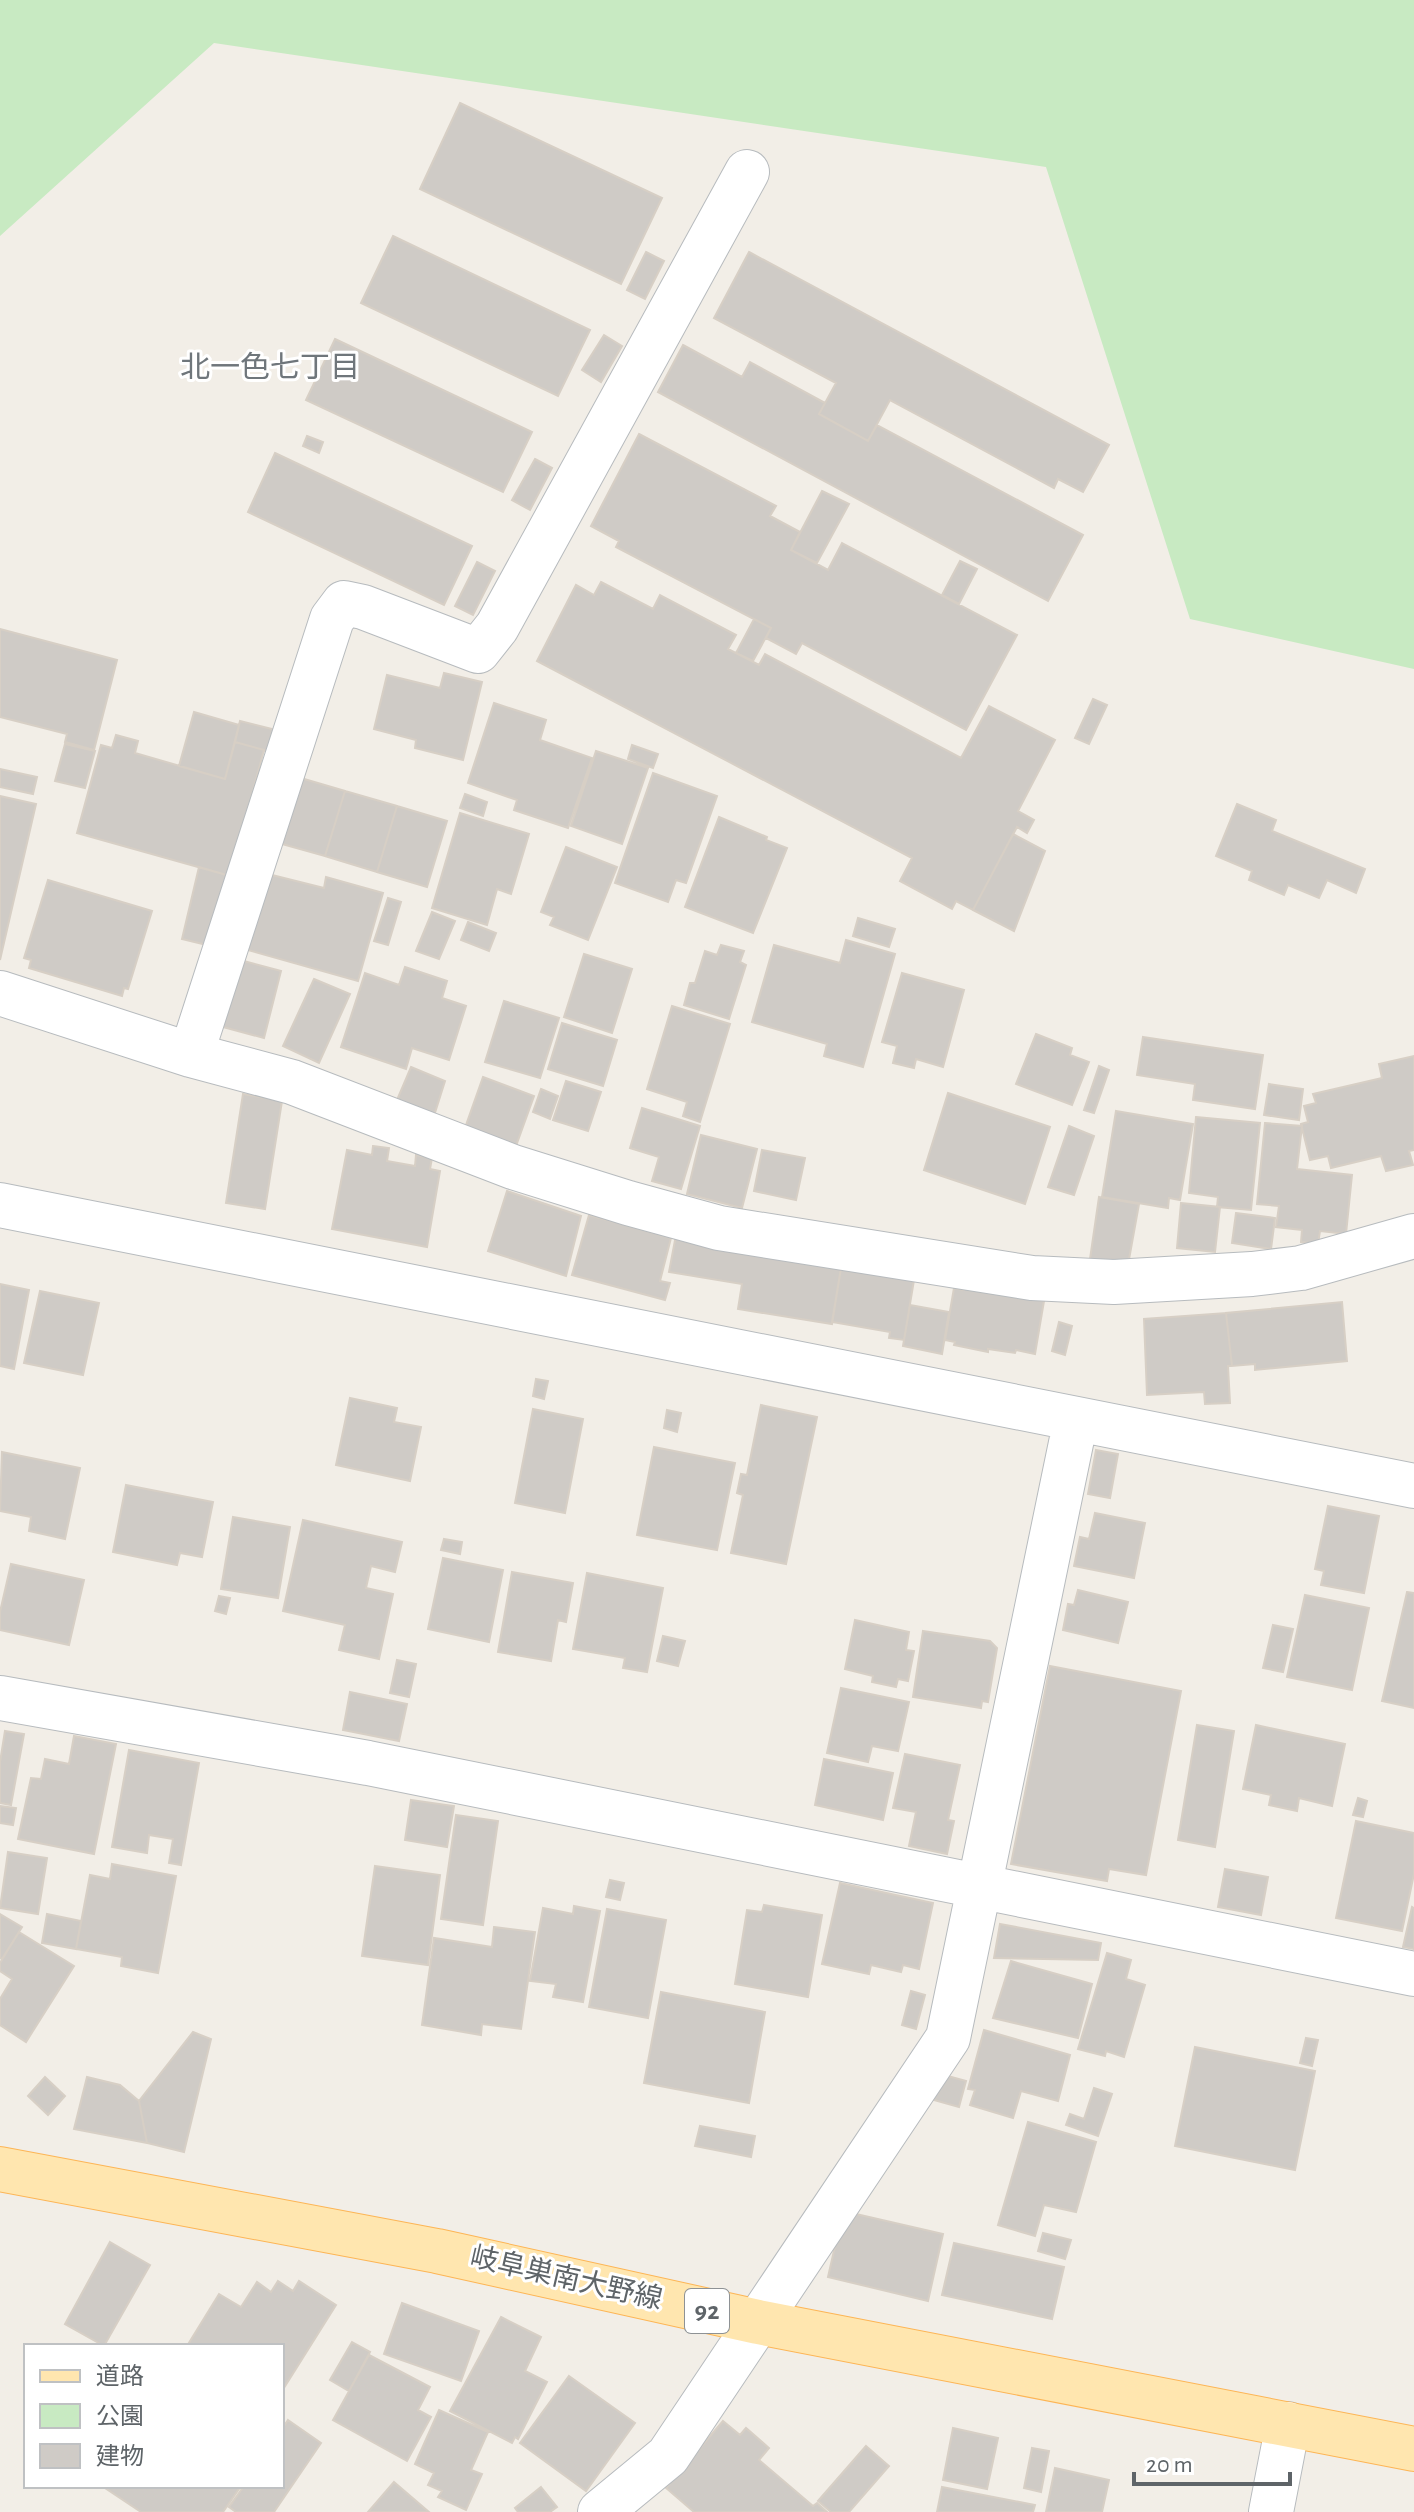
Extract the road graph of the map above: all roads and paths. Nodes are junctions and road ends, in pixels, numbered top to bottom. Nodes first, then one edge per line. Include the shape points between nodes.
1 (747, 172) dead end
2 (0, 993) edge
3 (191, 1055) junction
4 (0, 1205) edge
5 (1414, 1236) edge
6 (1076, 1419) junction
7 (1414, 1486) edge
8 (0, 1698) edge
9 (981, 1887) junction
10 (1414, 1974) edge
11 (0, 2169) edge
12 (758, 2322) junction
13 (1288, 2424) junction
14 (1414, 2449) edge
15 (600, 2512) edge
16 (1271, 2512) edge

1 - 3 street via 497,627 478,651 363,607 344,603 332,619
2 - 3 street
3 - 5 street via 292,1082 513,1167 675,1217 1032,1278 1114,1282 1252,1274 1301,1268
4 - 6 street
6 - 7 street
6 - 9 street
8 - 9 street via 368,1763
9 - 10 street
9 - 12 street via 948,2038
11 - 12 main road, 岐阜巣南大野線 / 92 via 437,2251
12 - 13 main road, 岐阜巣南大野線 / 92
12 - 15 street via 668,2456
13 - 14 main road, 岐阜巣南大野線 / 92
13 - 16 street

